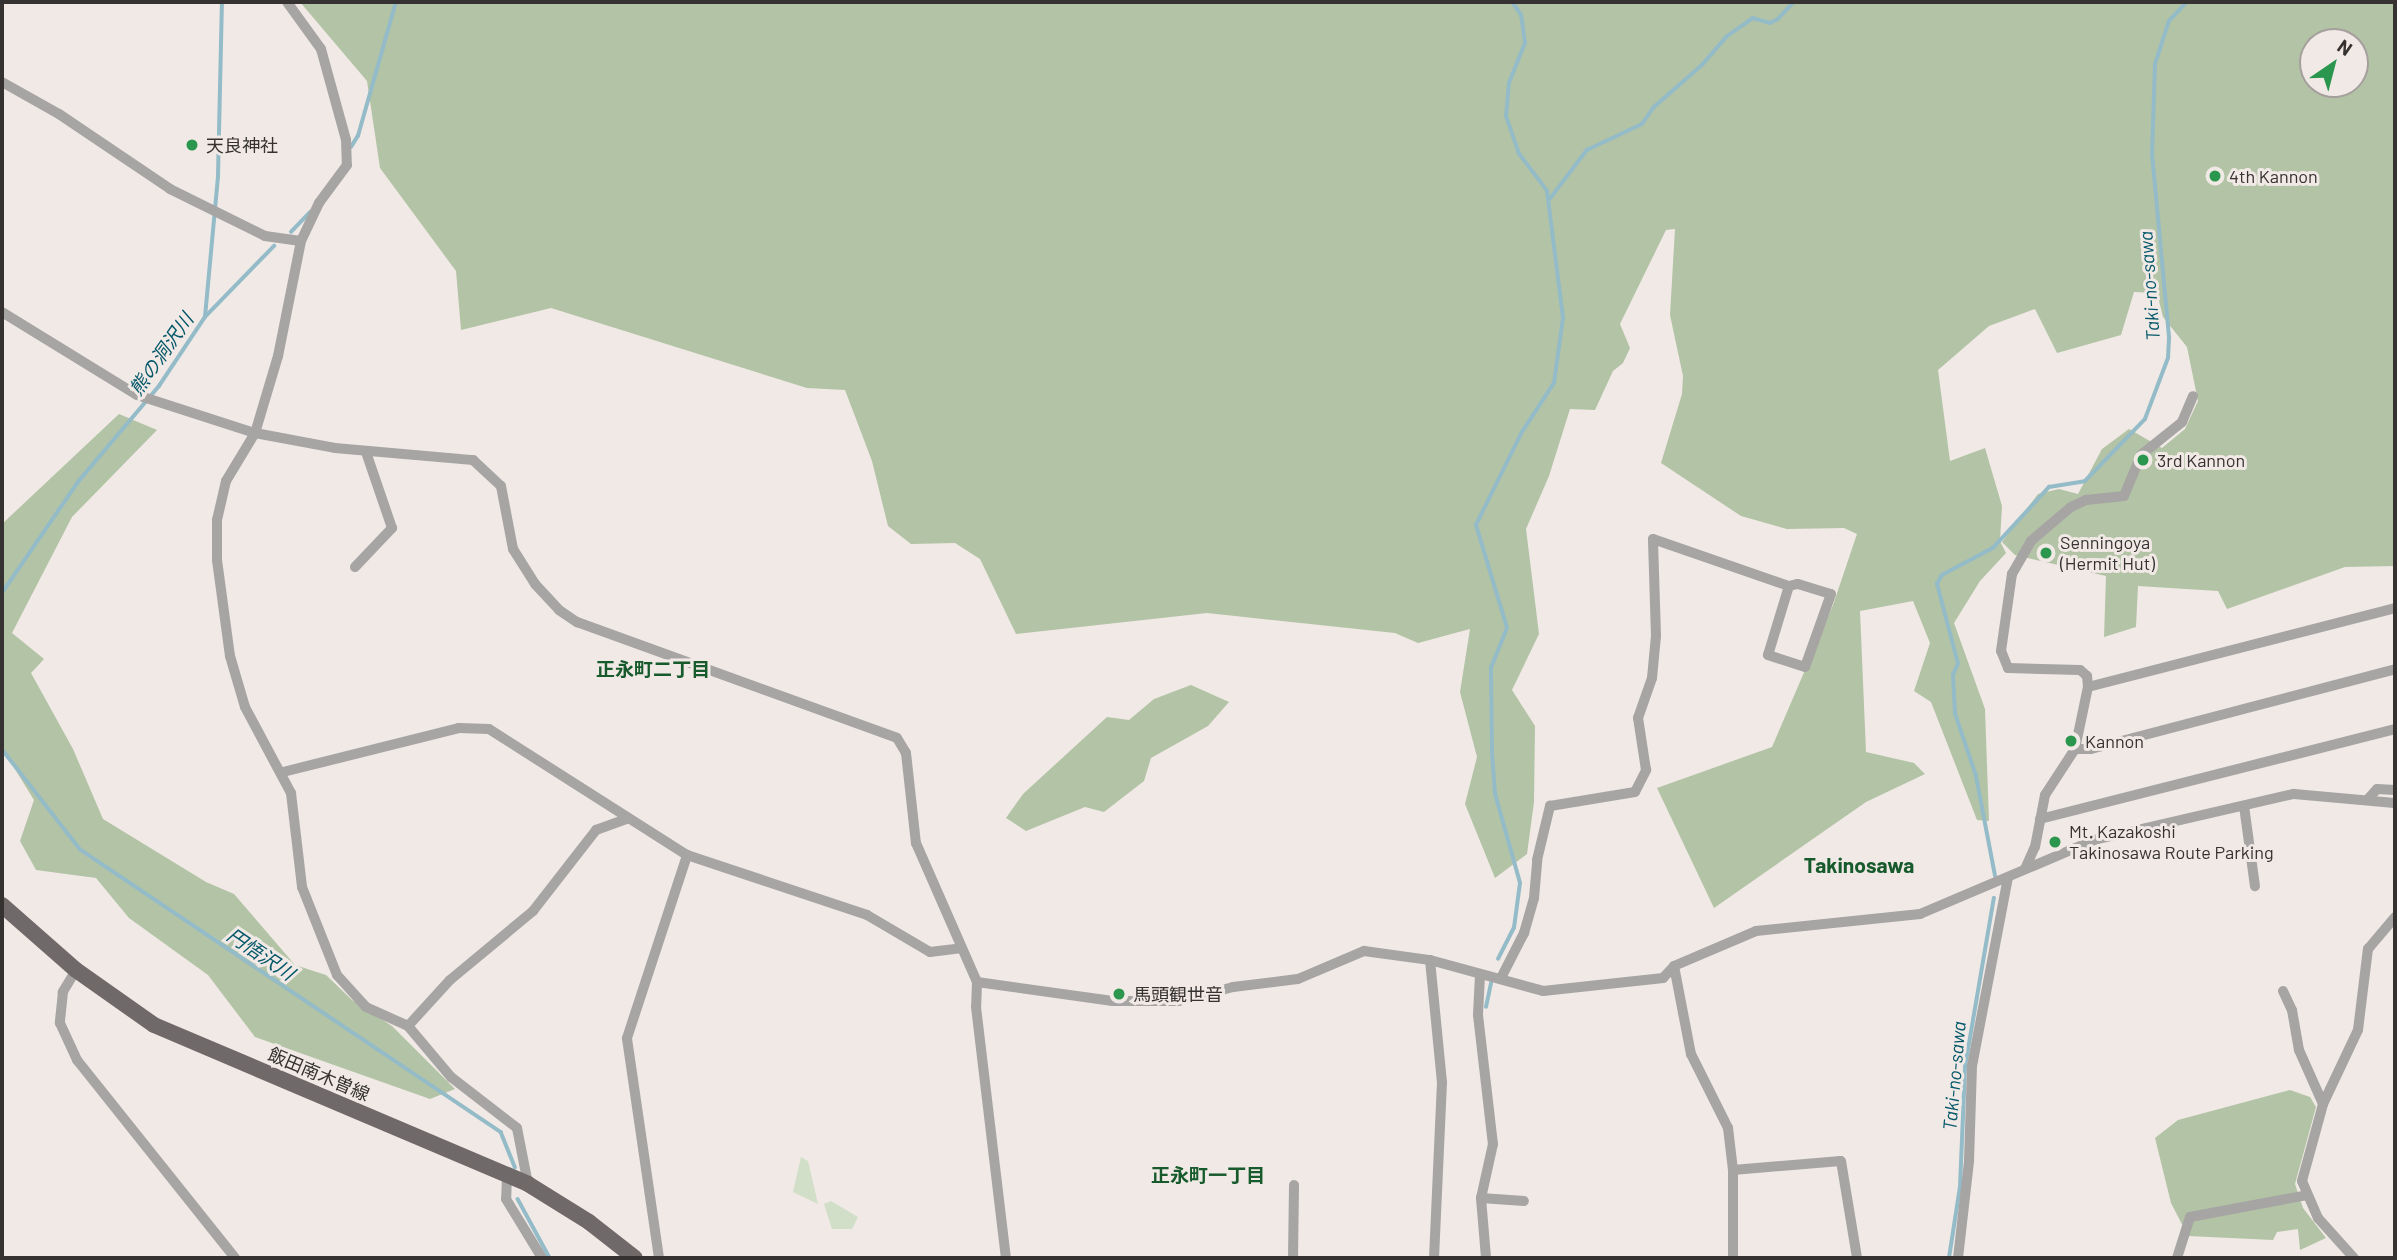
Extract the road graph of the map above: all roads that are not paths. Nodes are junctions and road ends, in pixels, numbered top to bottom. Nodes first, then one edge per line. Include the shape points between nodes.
1 (287, 2) edge
2 (2, 82) edge
3 (301, 241) junction
4 (2, 312) edge
5 (2193, 396) dead end
6 (255, 433) junction
7 (366, 452) junction
8 (355, 567) dead end
9 (1789, 586) junction
10 (2395, 608) edge
11 (2395, 669) edge
12 (2088, 687) junction
13 (2395, 729) edge
14 (2075, 748) junction
15 (283, 772) junction
16 (2395, 790) edge
17 (2368, 799) junction
18 (2395, 803) edge
19 (2244, 806) junction
20 (2040, 818) junction
21 (627, 819) junction
22 (687, 855) junction
23 (2025, 869) junction
24 (2008, 878) junction
25 (2255, 886) dead end
26 (2, 905) edge
27 (2395, 917) edge
28 (962, 948) junction
29 (1430, 960) junction
30 (1674, 966) junction
31 (76, 970) junction
32 (1480, 975) junction
33 (1501, 978) junction
34 (977, 982) junction
35 (2283, 991) dead end
36 (408, 1026) junction
37 (2323, 1104) junction
38 (1733, 1170) junction
39 (507, 1175) junction
40 (528, 1184) junction
41 (1294, 1185) dead end
42 (2307, 1195) junction
43 (1481, 1198) junction
44 (1524, 1201) dead end
45 (235, 1258) edge
46 (542, 1258) edge
47 (635, 1258) edge
48 (659, 1258) edge
49 (1006, 1258) edge
50 (1293, 1258) edge
51 (1434, 1258) edge
52 (1486, 1258) edge
53 (1733, 1258) edge
54 (1857, 1258) edge
55 (1958, 1258) edge
56 (2177, 1258) edge
57 (2354, 1258) edge

1 - 3 street via 321,49 346,140 347,165 319,203
2 - 3 street via 59,114 170,189 265,236
3 - 6 street via 278,356
4 - 6 street via 137,395
5 - 12 street via 2182,422 2141,455 2124,496 2086,500 2071,507 2031,541 2012,575 2001,652 2008,668 2080,670 2087,676
6 - 7 street
6 - 15 street via 226,481 217,520 218,559 230,656 245,707
7 - 8 street via 392,528
7 - 28 street via 462,456 489,472 501,486 513,549 535,584 577,622 897,738 906,753 916,842
9 - 9 street via 1798,584 1831,594 1805,667 1768,655
9 - 33 street via 1653,539 1656,636 1652,678 1638,718 1646,770 1635,792 1550,806 1537,860 1534,898 1524,933
10 - 12 street
11 - 14 street via 2091,749
12 - 14 street
13 - 20 street
14 - 20 street via 2045,795
15 - 21 street via 459,728 489,729
15 - 36 street via 291,793 302,887 337,975 366,1007
16 - 17 street via 2378,789
17 - 18 street
17 - 19 street via 2294,794
19 - 23 street via 2094,840
19 - 25 street
20 - 23 street
21 - 22 street
21 - 36 street via 596,830 533,911 450,980
22 - 28 street via 867,915 930,952
22 - 48 street via 627,1038
23 - 24 street
24 - 30 street via 1920,914 1756,931
24 - 55 street via 1972,1066 1969,1161
26 - 31 main road, 飯田南木曽線
27 - 37 street via 2368,949 2358,1030
28 - 34 street
29 - 32 street
29 - 34 street via 1354,953 1298,979 1179,1000 1113,1001
29 - 51 street via 1442,1082
30 - 33 street via 1663,978 1543,991
30 - 38 street via 1691,1054 1723,1112
31 - 39 main road, 飯田南木曽線 via 154,1024
31 - 45 street via 63,992 60,1023 77,1060
32 - 33 street
32 - 43 street via 1478,1015 1493,1144
34 - 49 street via 977,1017
35 - 37 street via 2300,1050
36 - 40 street via 451,1077 517,1128
37 - 42 street via 2302,1181
38 - 53 street
38 - 54 street via 1841,1161
39 - 40 main road, 飯田南木曽線
39 - 46 street via 506,1199
40 - 47 main road, 飯田南木曽線
41 - 50 street
42 - 56 street via 2190,1217
42 - 57 street via 2318,1218
43 - 44 street
43 - 52 street

